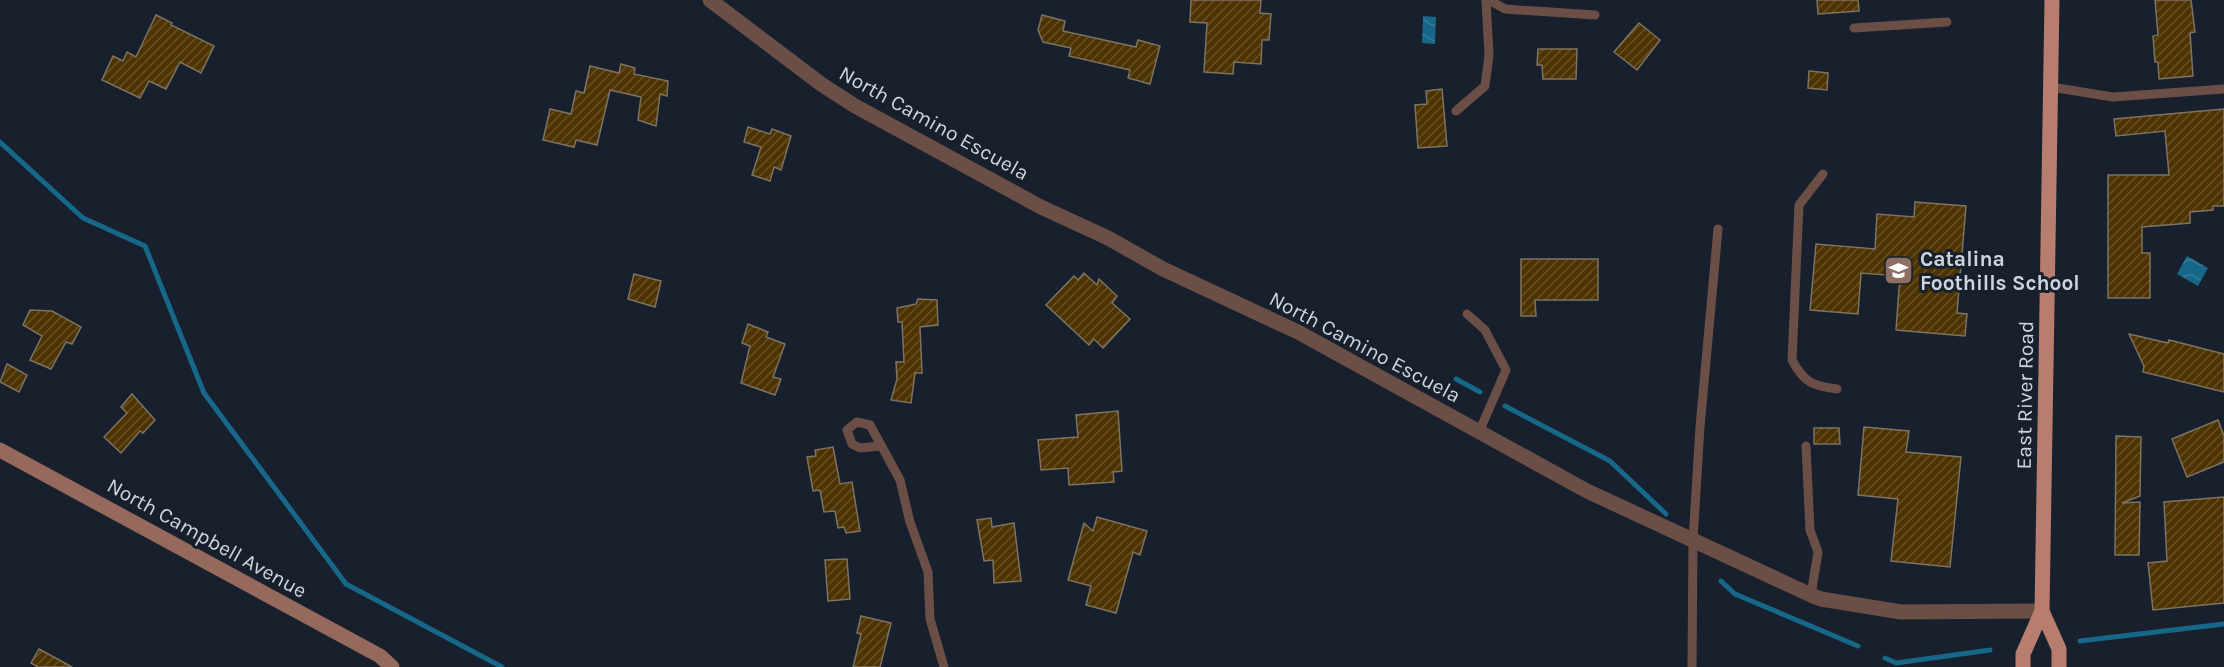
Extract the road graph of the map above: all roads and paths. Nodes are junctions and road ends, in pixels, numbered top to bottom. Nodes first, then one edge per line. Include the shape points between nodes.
1 (710, 0) edge
2 (1488, 0) edge
3 (2052, 0) edge
4 (1595, 15) dead end
5 (1947, 22) dead end
6 (1854, 28) dead end
7 (2051, 87) junction
8 (2224, 88) edge
9 (1456, 111) dead end
10 (1823, 174) dead end
11 (1718, 229) dead end
12 (1467, 314) dead end
13 (1837, 389) dead end
14 (1479, 432) junction
15 (880, 446) dead end
16 (1806, 446) dead end
17 (0, 450) edge
18 (1693, 540) junction
19 (1811, 595) junction
20 (2042, 611) junction
21 (392, 667) edge
22 (944, 667) edge
23 (1692, 667) edge
24 (2023, 667) edge
25 (2059, 667) edge

1 - 14 street, North Camino Escuela via 855,106 1041,207 1298,332
2 - 4 lane via 1505,9
2 - 9 lane via 1485,86
3 - 7 main road, East River Road
5 - 6 lane
7 - 8 lane via 2113,97
7 - 20 main road, East River Road
10 - 13 lane via 1799,205 1792,360 1801,376 1818,387
11 - 18 lane
12 - 14 lane via 1485,330 1506,370
14 - 18 street, North Camino Escuela via 1587,491
15 - 22 lane via 900,480 928,572 930,619
16 - 19 lane via 1810,530 1818,552
17 - 21 main road, North Campbell Avenue via 380,656
18 - 19 street, North Camino Escuela
18 - 23 lane
19 - 20 street, North Camino Escuela via 1901,612
20 - 24 main road, East River Road via 2023,654
20 - 25 main road, East River Road via 2059,649

